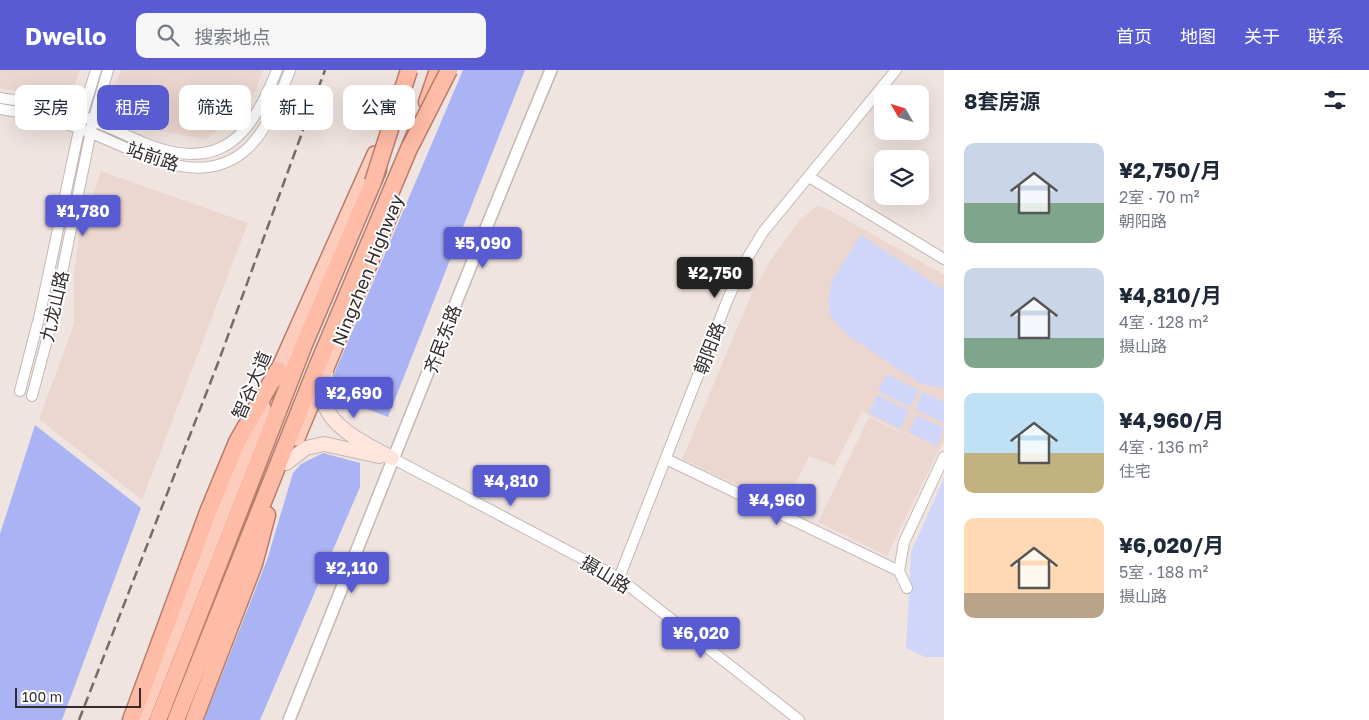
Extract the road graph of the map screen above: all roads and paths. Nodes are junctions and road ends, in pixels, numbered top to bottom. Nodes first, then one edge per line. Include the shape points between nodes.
1 (96, 70) edge
2 (108, 70) edge
3 (277, 70) edge
4 (290, 70) edge
5 (409, 70) edge
6 (417, 70) edge
7 (438, 70) edge
8 (449, 70) edge
9 (551, 70) edge
10 (896, 70) edge
11 (0, 98) edge
12 (87, 100) edge
13 (15, 101) edge
14 (0, 109) edge
15 (15, 112) edge
16 (87, 118) edge
17 (93, 121) junction
18 (79, 130) edge
19 (85, 130) edge
20 (91, 132) junction
21 (411, 145) junction
22 (809, 177) junction
23 (373, 182) junction
24 (944, 258) edge
25 (278, 370) junction
26 (326, 370) junction
27 (20, 391) dead end
28 (32, 396) dead end
29 (944, 457) edge
30 (392, 458) junction
31 (666, 459) junction
32 (286, 463) junction
33 (270, 501) junction
34 (899, 571) junction
35 (619, 578) junction
36 (907, 588) dead end
37 (131, 720) edge
38 (141, 720) edge
39 (158, 720) edge
40 (176, 720) edge
41 (184, 720) edge
42 (194, 720) edge
43 (289, 720) edge
44 (800, 720) edge

1 - 12 street, 九龙山路
2 - 17 street, 九龙山路
3 - 17 street, 站前路 via 256,115 243,133 224,148 197,155 174,152 151,146
4 - 20 street, 站前路 via 264,128 248,148 228,161 207,167 184,168
5 - 23 highway, bridge
5 - 25 main road, 智谷大道 via 364,180
6 - 23 highway, 智谷大道, bridge
7 - 21 highway, bridge
8 - 21 highway, bridge
8 - 26 main road, Ningzhen Highway
9 - 30 street, 齐民东路
10 - 22 street, 朝阳路
11 - 13 street, 站前路
14 - 15 street, 站前路
16 - 17 street, 站前路
17 - 20 street, 九龙山路
18 - 27 street, 九龙山路 via 40,314
19 - 20 street, 站前路
20 - 28 street, 九龙山路 via 53,317
21 - 40 highway via 317,367
22 - 24 street
22 - 31 street, 朝阳路 via 763,232 746,262 727,301
23 - 39 highway, 智谷大道 via 303,347
25 - 37 highway via 237,442
25 - 38 main road, 智谷大道
26 - 30 main road via 324,401 335,421 347,432
26 - 32 main road, Ningzhen Highway
29 - 34 street via 904,542
30 - 32 main road via 324,444 306,448
30 - 35 street, 摄山路
30 - 43 street, 齐民东路
31 - 34 street
31 - 35 street, 朝阳路
32 - 33 main road, Ningzhen Highway
33 - 41 main road, Ningzhen Highway
33 - 42 highway via 254,564
34 - 36 street
35 - 44 street, 摄山路

